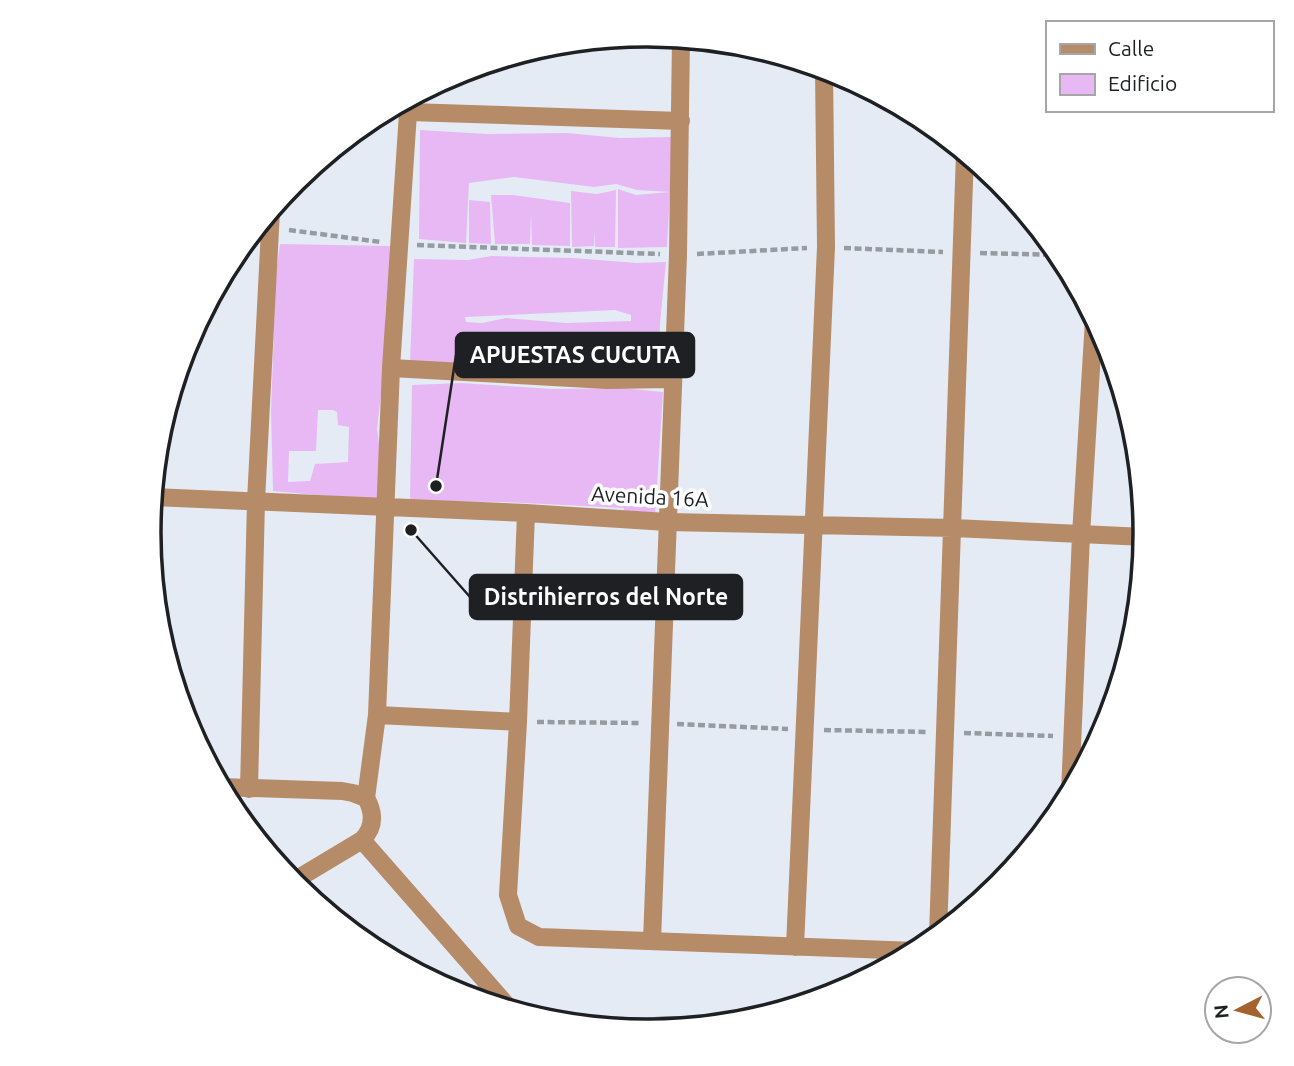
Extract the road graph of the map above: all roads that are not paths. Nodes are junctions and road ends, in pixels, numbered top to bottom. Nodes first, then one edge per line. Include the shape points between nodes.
1 (681, 48) edge
2 (824, 81) edge
3 (416, 105) edge
4 (409, 109) edge
5 (681, 121) junction
6 (965, 166) edge
7 (270, 228) edge
8 (1093, 340) edge
9 (391, 368) junction
10 (672, 379) junction
11 (162, 497) edge
12 (257, 501) junction
13 (386, 508) junction
14 (526, 513) junction
15 (667, 522) junction
16 (815, 525) junction
17 (954, 528) junction
18 (1081, 535) junction
19 (1133, 537) edge
20 (377, 715) junction
21 (518, 722) junction
22 (1071, 770) edge
23 (233, 788) edge
24 (249, 789) junction
25 (366, 799) junction
26 (362, 840) junction
27 (303, 875) edge
28 (939, 921) edge
29 (652, 942) junction
30 (795, 947) junction
31 (896, 950) edge
32 (498, 995) edge

1 - 5 street
2 - 16 street via 826,247
3 - 5 street
4 - 9 street
5 - 10 street
6 - 17 street
7 - 12 street
8 - 18 street
9 - 10 street via 607,380
9 - 13 street
10 - 15 street
11 - 12 street, Avenida 16A
12 - 13 street, Avenida 16A
12 - 24 street
13 - 14 street, Avenida 16A
13 - 20 street
14 - 15 street, Avenida 16A
14 - 21 street
15 - 16 street, Avenida 16A
15 - 29 street
16 - 17 street, Avenida 16A
16 - 30 street
17 - 18 street, Avenida 16A
17 - 28 street
18 - 19 street, Avenida 16A
18 - 22 street
20 - 21 street
20 - 25 street
21 - 29 street via 508,895 518,926 539,937
23 - 24 street
24 - 25 street via 342,791
25 - 26 street via 372,824
26 - 27 street
26 - 32 street
29 - 30 street
30 - 31 street

